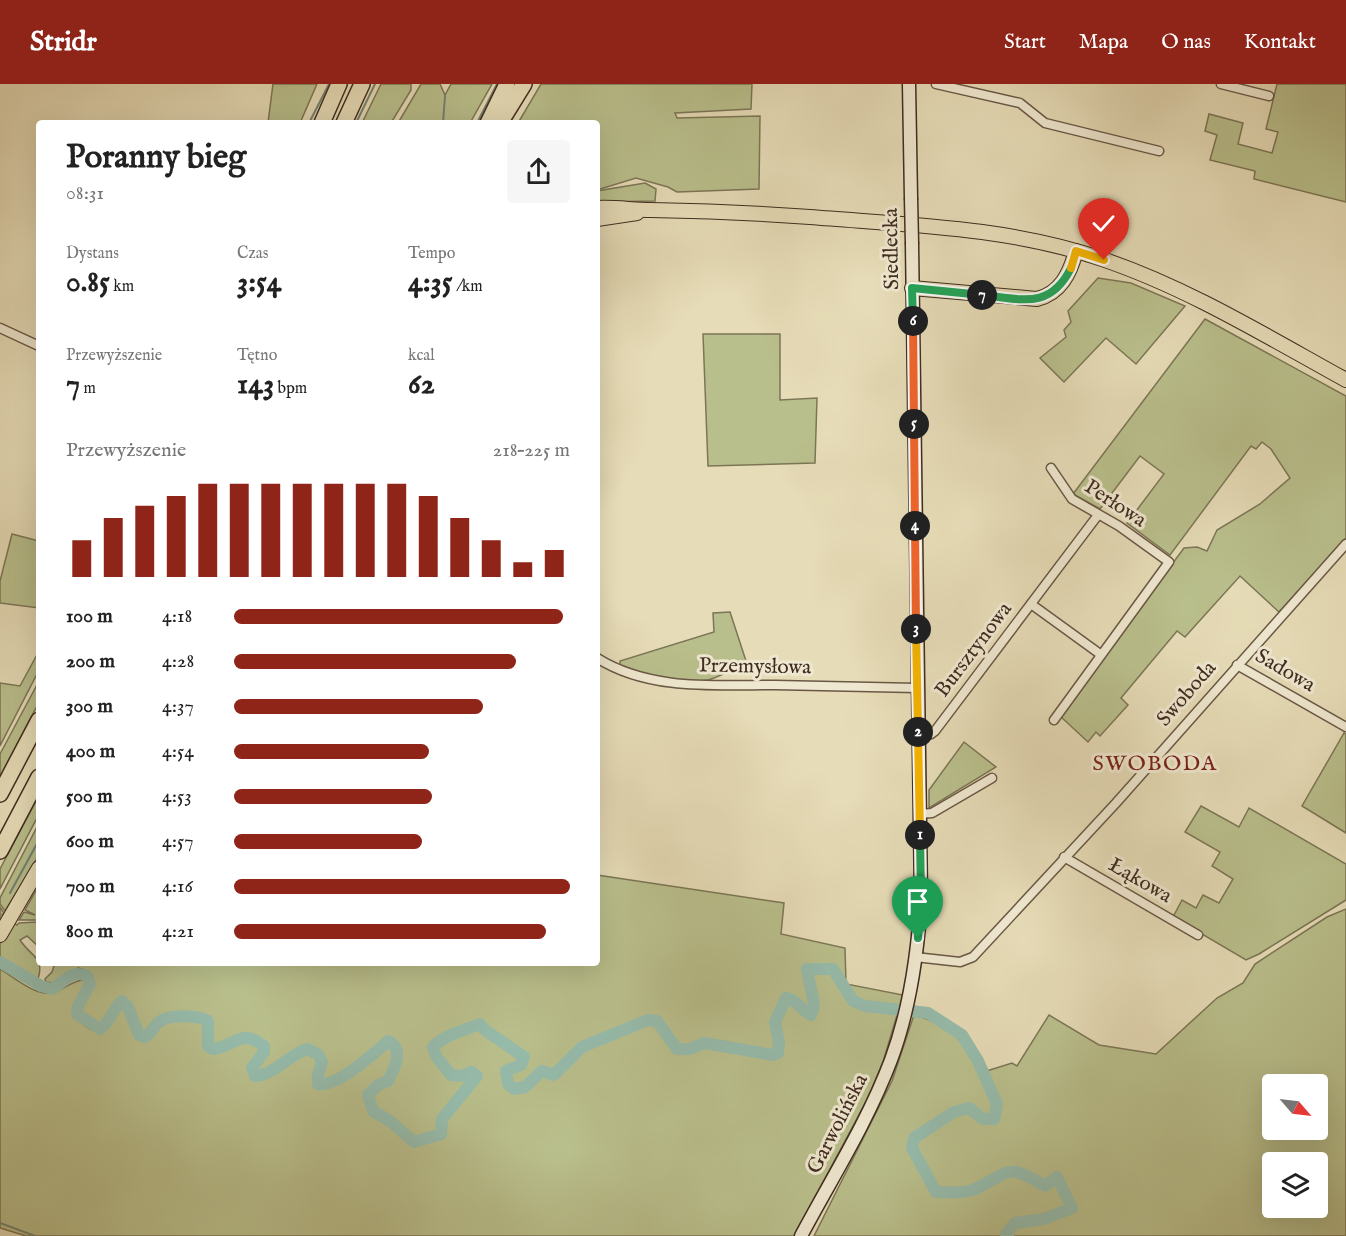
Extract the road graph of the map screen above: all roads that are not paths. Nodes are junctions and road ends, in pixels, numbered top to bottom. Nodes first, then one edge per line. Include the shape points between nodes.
1 (339, 84) edge
2 (362, 84) edge
3 (507, 84) edge
4 (524, 84) edge
5 (909, 84) edge
6 (936, 84) edge
7 (1221, 84) edge
8 (1269, 96) dead end
9 (323, 120) edge
10 (345, 120) edge
11 (489, 120) edge
12 (502, 120) edge
13 (1159, 151) dead end
14 (600, 208) edge
15 (647, 210) junction
16 (600, 218) edge
17 (1076, 251) junction
18 (912, 288) junction
19 (0, 328) edge
20 (36, 345) edge
21 (1346, 380) edge
22 (1051, 468) dead end
23 (1098, 515) junction
24 (1346, 544) edge
25 (1031, 604) junction
26 (1100, 654) junction
27 (600, 660) edge
28 (1237, 664) junction
29 (917, 688) junction
30 (1054, 720) dead end
31 (36, 726) edge
32 (1346, 727) edge
33 (918, 736) junction
34 (992, 778) dead end
35 (36, 783) edge
36 (0, 794) edge
37 (919, 814) junction
38 (0, 851) edge
39 (1064, 857) junction
40 (36, 873) edge
41 (0, 935) edge
42 (1198, 935) dead end
43 (915, 957) junction
44 (909, 990) joint
45 (801, 1236) edge

1 - 9 highway
2 - 10 highway
3 - 11 highway
4 - 12 highway
5 - 18 main road, Siedlecka, bridge
6 - 13 street via 1020,103 1045,123
7 - 8 street
14 - 15 main road
15 - 16 main road
15 - 17 main road via 717,211 948,228 1011,236
17 - 18 main road via 1059,287 1037,299
17 - 21 main road via 1202,300
18 - 29 main road, Siedlecka
19 - 20 street
22 - 23 street, Perłowa via 1072,499
23 - 25 street, Bursztynowa
23 - 26 street, Perłowa via 1169,562
24 - 28 street, Swoboda
25 - 26 street, Bursztynowa
25 - 33 street, Bursztynowa via 935,731
26 - 30 street
27 - 29 street, Przemysłowa via 632,674 677,684
28 - 32 street, Sadowa
28 - 39 street, Swoboda
29 - 33 main road, Siedlecka
31 - 36 highway
33 - 37 main road, Siedlecka
34 - 37 street via 932,813
35 - 38 highway
37 - 43 main road, Siedlecka via 921,898
39 - 42 street, Łąkowa
39 - 43 street, Swoboda via 971,959 960,962
40 - 41 main road
43 - 44 main road, Siedlecka
44 - 45 main road, Garwolińska via 883,1080

